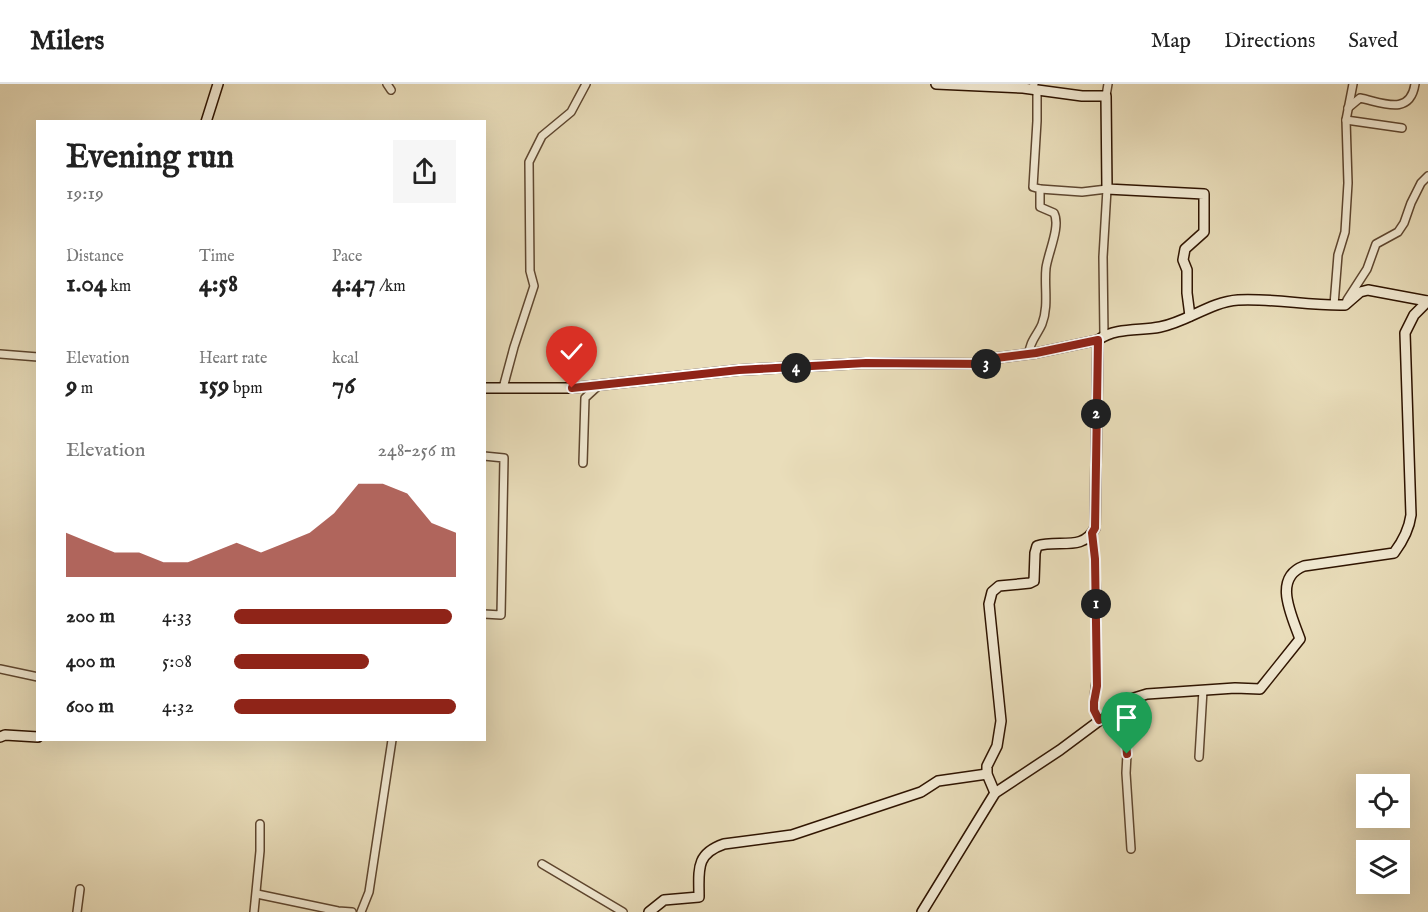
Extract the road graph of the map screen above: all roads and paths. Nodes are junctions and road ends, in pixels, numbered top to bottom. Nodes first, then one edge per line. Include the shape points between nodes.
1 (218, 84) edge
2 (586, 84) edge
3 (936, 84) edge
4 (1108, 84) edge
5 (1353, 84) edge
6 (1415, 84) edge
7 (1035, 87) edge
8 (1106, 96) junction
9 (1348, 108) junction
10 (208, 120) edge
11 (1346, 120) junction
12 (1402, 128) dead end
13 (1428, 176) edge
14 (1040, 189) junction
15 (1107, 189) junction
16 (1428, 301) edge
17 (1345, 304) junction
18 (1334, 305) junction
19 (1190, 316) junction
20 (1101, 338) junction
21 (0, 354) edge
22 (1029, 354) junction
23 (36, 357) edge
24 (597, 386) junction
25 (486, 388) edge
26 (503, 388) junction
27 (486, 456) edge
28 (583, 463) dead end
29 (1092, 533) junction
30 (486, 614) edge
31 (0, 669) edge
32 (36, 677) edge
33 (1203, 690) junction
34 (1119, 706) junction
35 (1099, 720) junction
36 (0, 736) edge
37 (36, 737) edge
38 (392, 741) edge
39 (1199, 757) dead end
40 (987, 774) junction
41 (995, 793) junction
42 (260, 824) dead end
43 (1131, 849) dead end
44 (542, 864) dead end
45 (80, 889) dead end
46 (257, 894) junction
47 (78, 912) edge
48 (254, 912) edge
49 (352, 912) edge
50 (361, 912) edge
51 (623, 912) edge
52 (649, 912) edge
53 (922, 912) edge

1 - 10 street
2 - 26 street via 571,112 542,136 529,162 530,271 534,286
3 - 7 street
4 - 8 street
5 - 9 street
6 - 9 street via 1413,94 1395,106 1360,98
7 - 8 street via 1082,96
7 - 14 street via 1033,187
8 - 15 street
9 - 11 street
11 - 12 street
11 - 18 street via 1345,232 1338,255
13 - 17 street via 1411,203 1404,224 1376,244 1367,269
14 - 15 street
14 - 22 street via 1040,207 1054,213 1056,221 1046,268 1045,310
15 - 19 street via 1204,194 1204,232 1185,249 1183,260
15 - 20 street
16 - 17 street via 1368,290
16 - 33 street via 1414,315 1405,333 1411,515 1403,541 1394,553 1293,570 1286,588 1300,639 1260,689
17 - 18 street
18 - 19 street via 1237,300
19 - 20 street via 1167,326 1133,329
20 - 22 street
20 - 29 street
21 - 23 street
22 - 24 street via 996,358 987,364 866,363 739,370
24 - 26 street
24 - 28 street via 585,398
25 - 26 street
27 - 30 street via 504,458 501,615
29 - 35 street via 1097,652 1094,710
29 - 40 street via 1080,543 1037,546 1034,581 999,586 992,592 1001,721
31 - 32 street
33 - 34 street via 1147,694
33 - 39 street
34 - 35 street
34 - 43 street via 1127,754
35 - 41 street
36 - 37 street
38 - 50 street via 369,892
40 - 41 street
40 - 52 street via 938,781 921,792 792,835 713,847 700,863 699,897 664,900
41 - 53 street
42 - 46 street
44 - 51 street
45 - 47 street
46 - 48 street
46 - 49 street

